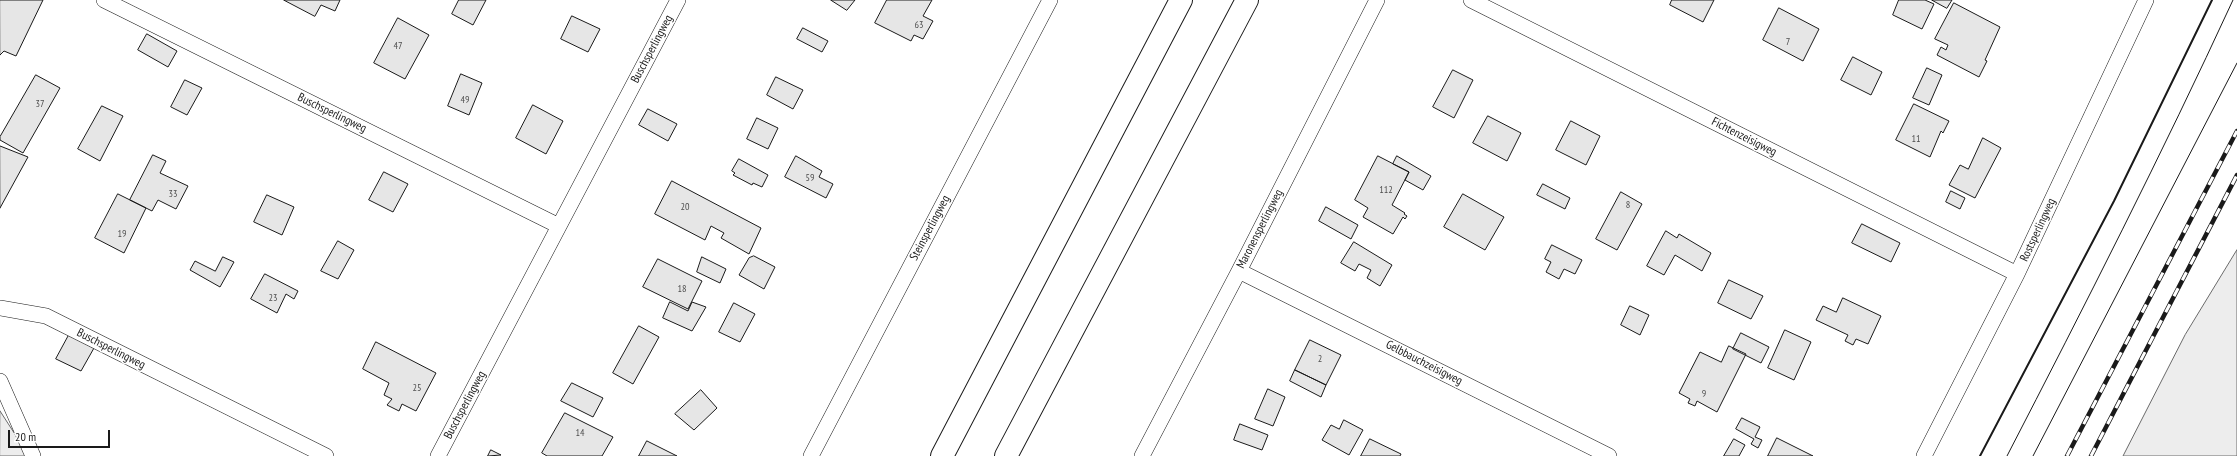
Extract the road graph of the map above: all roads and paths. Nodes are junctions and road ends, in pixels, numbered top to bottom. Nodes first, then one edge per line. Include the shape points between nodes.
1 (104, 0) edge
2 (678, 0) edge
3 (1050, 0) edge
4 (1182, 0) edge
5 (1246, 0) edge
6 (1376, 0) edge
7 (1471, 0) edge
8 (2146, 0) edge
9 (559, 226) junction
10 (1239, 271) junction
11 (2017, 274) junction
12 (0, 308) edge
13 (0, 381) edge
14 (33, 456) edge
15 (326, 456) edge
16 (438, 456) edge
17 (811, 456) edge
18 (942, 456) edge
19 (1006, 456) edge
20 (1142, 456) edge
21 (1609, 456) edge
22 (1924, 456) edge

1 - 9 lane, Buschsperlingweg
2 - 9 lane, Buschsperlingweg
3 - 17 lane, Steinsperlingweg
4 - 18 highway
5 - 19 highway
6 - 10 lane, Maronensperlingweg
7 - 11 lane, Fichtenzeisigweg
8 - 11 lane, Rostsperlingweg
9 - 16 lane, Buschsperlingweg
10 - 20 lane, Maronensperlingweg
10 - 21 lane, Gelbbauchzeisigweg
11 - 22 lane, Rostsperlingweg
12 - 15 lane, Buschsperlingweg via 46,316
13 - 14 lane

